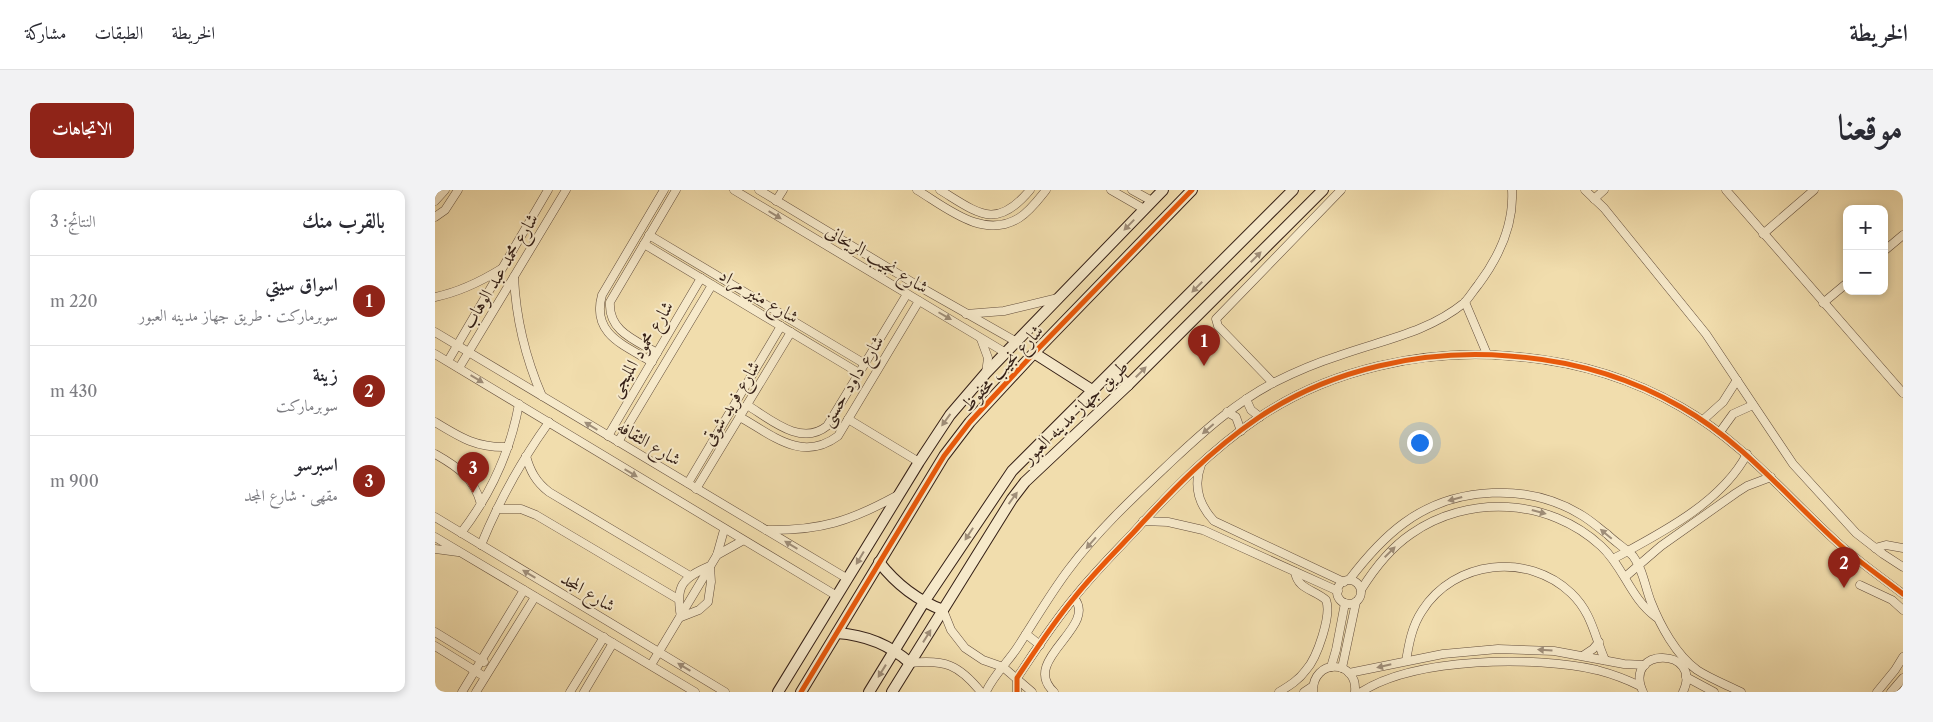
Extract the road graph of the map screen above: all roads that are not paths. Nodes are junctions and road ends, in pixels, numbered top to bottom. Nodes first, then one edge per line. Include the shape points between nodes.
1 (445, 190) edge
2 (458, 190) edge
3 (549, 190) edge
4 (567, 190) edge
5 (664, 190) edge
6 (677, 190) edge
7 (733, 190) edge
8 (783, 190) edge
9 (917, 190) edge
10 (940, 190) edge
11 (1031, 190) edge
12 (1046, 190) edge
13 (1111, 190) edge
14 (1132, 190) edge
15 (1163, 190) edge
16 (1192, 190) edge
17 (1293, 190) edge
18 (1323, 190) edge
19 (1341, 190) edge
20 (1511, 190) edge
21 (1585, 190) edge
22 (1604, 190) edge
23 (1726, 190) edge
24 (1814, 190) edge
25 (763, 191) edge
26 (1594, 199) junction
27 (435, 201) edge
28 (777, 201) junction
29 (1152, 202) junction
30 (1144, 209) junction
31 (435, 217) edge
32 (1763, 234) junction
33 (649, 235) junction
34 (1903, 235) edge
35 (644, 244) junction
36 (1885, 250) edge
37 (863, 253) junction
38 (856, 264) junction
39 (502, 268) junction
40 (514, 276) junction
41 (701, 278) junction
42 (713, 285) junction
43 (1843, 286) edge
44 (907, 294) junction
45 (435, 296) edge
46 (1060, 297) junction
47 (919, 301) junction
48 (1465, 302) junction
49 (1823, 303) junction
50 (966, 314) junction
51 (781, 326) junction
52 (435, 332) edge
53 (791, 332) junction
54 (980, 337) junction
55 (1017, 342) junction
56 (457, 346) junction
57 (657, 352) junction
58 (469, 353) junction
59 (1006, 353) junction
60 (1034, 353) junction
61 (435, 354) edge
62 (1487, 354) junction
63 (447, 362) junction
64 (652, 362) junction
65 (865, 364) junction
66 (459, 368) junction
67 (1113, 371) junction
68 (859, 373) junction
69 (986, 373) junction
70 (1737, 380) junction
71 (1273, 383) junction
72 (1128, 385) junction
73 (1092, 390) junction
74 (1903, 394) edge
75 (542, 396) junction
76 (1246, 399) junction
77 (519, 404) junction
78 (841, 404) junction
79 (747, 405) junction
80 (1753, 405) junction
81 (853, 410) junction
82 (1227, 412) junction
83 (740, 417) junction
84 (1260, 417) junction
85 (847, 419) junction
86 (1703, 420) junction
87 (435, 422) edge
88 (549, 422) junction
89 (1241, 430) junction
90 (1720, 432) junction
91 (608, 436) junction
92 (618, 442) junction
93 (509, 447) junction
94 (435, 454) edge
95 (1747, 454) junction
96 (526, 456) junction
97 (919, 462) junction
98 (1203, 462) junction
99 (1771, 477) junction
100 (688, 483) junction
101 (696, 488) junction
102 (899, 494) junction
103 (915, 503) junction
104 (481, 504) junction
105 (497, 509) junction
106 (435, 517) edge
107 (1143, 521) junction
108 (724, 530) junction
109 (766, 530) junction
110 (461, 533) junction
111 (435, 536) edge
112 (742, 541) junction
113 (481, 545) junction
114 (435, 548) edge
115 (1875, 548) junction
116 (1903, 548) edge
117 (1628, 551) junction
118 (463, 554) junction
119 (717, 555) junction
120 (1613, 559) junction
121 (879, 562) junction
122 (710, 566) junction
123 (1639, 566) junction
124 (1903, 566) edge
125 (1295, 572) junction
126 (690, 576) junction
127 (1625, 577) junction
128 (847, 579) junction
129 (1347, 581) junction
130 (1860, 585) dead end
131 (524, 590) junction
132 (1361, 590) junction
133 (1338, 591) junction
134 (1903, 594) edge
135 (535, 596) junction
136 (837, 596) junction
137 (1074, 598) junction
138 (678, 599) junction
139 (924, 602) junction
140 (1356, 602) junction
141 (1345, 603) junction
142 (583, 606) junction
143 (943, 610) junction
144 (1903, 610) edge
145 (681, 617) junction
146 (1657, 618) junction
147 (575, 620) junction
148 (435, 632) edge
149 (837, 633) junction
150 (1026, 634) junction
151 (604, 637) junction
152 (1599, 642) junction
153 (613, 643) junction
154 (1040, 645) junction
155 (435, 646) edge
156 (1498, 649) junction
157 (895, 651) junction
158 (659, 652) junction
159 (1580, 655) junction
160 (1903, 657) edge
161 (481, 660) junction
162 (1605, 660) junction
163 (1406, 661) junction
164 (910, 663) junction
165 (1498, 663) junction
166 (651, 665) junction
167 (1645, 665) junction
168 (1575, 666) junction
169 (492, 667) junction
170 (1003, 667) junction
171 (1331, 667) junction
172 (1346, 670) junction
173 (475, 671) junction
174 (485, 677) junction
175 (1686, 677) junction
176 (1017, 678) junction
177 (1903, 678) edge
178 (678, 682) junction
179 (1313, 689) edge
180 (1641, 689) edge
181 (462, 692) edge
182 (476, 692) edge
183 (571, 692) edge
184 (584, 692) edge
185 (685, 692) edge
186 (695, 692) edge
187 (725, 692) edge
188 (778, 692) edge
189 (801, 692) edge
190 (869, 692) edge
191 (892, 692) edge
192 (981, 692) edge
193 (986, 692) edge
194 (1017, 692) edge
195 (1032, 692) edge
196 (1054, 692) edge
197 (1279, 692) edge
198 (1304, 692) edge
199 (1355, 692) edge
200 (1361, 692) edge
201 (1683, 692) edge
202 (1714, 692) edge
203 (1741, 692) edge
204 (1877, 692) edge
205 (1891, 692) edge

1 - 27 street
2 - 31 street via 445,210
3 - 39 street, شارع محمد عبد الوهاب
4 - 40 street, شارع محمد عبد الوهاب
5 - 64 street via 599,305 603,325 609,334
6 - 33 street
7 -> 38 street, شارع نجيب الريحانى
8 - 28 street
9 - 12 street via 971,222 991,226 1020,218
10 - 11 street via 972,210 993,215 1013,208
13 - 30 street
14 - 29 street
15 - 29 main road, شارع نجيب محفوظ
16 - 60 main road, شارع نجيب محفوظ
17 -> 67 main road, طريق جهاز مدينه العبور
72 -> 18 main road, طريق جهاز مدينه العبور
19 - 71 street via 1216,319 1218,326
20 - 48 street via 1511,209 1504,239 1488,271
21 - 26 street
22 - 26 street
23 - 32 street
24 - 32 street
25 - 28 street, شارع نجيب الريحانى
26 - 70 street via 1706,334
28 - 37 street, شارع نجيب الريحانى
29 - 30 main road, شارع نجيب محفوظ
30 -> 46 main road, شارع نجيب محفوظ
32 - 49 street
33 - 35 street
33 - 65 street, شارع منير مراد
34 - 36 street
35 - 41 street, شارع منير مراد
35 - 57 street via 613,294 609,311 617,328
37 - 38 street
37 - 50 street, شارع نجيب الريحانى
38 - 44 street, شارع نجيب الريحانى
39 - 45 street via 465,288
39 - 56 street, شارع محمد عبد الوهاب
40 - 58 street, شارع محمد عبد الوهاب
40 - 75 street via 517,318 524,350
41 - 42 street, شارع منير مراد
41 - 57 street, شارع محمود المليجى
42 - 51 street, شارع منير مراد
42 - 92 street, شارع محمود المليجى
43 - 49 street
44 - 47 street, شارع نجيب الريحانى
44 - 65 street, شارع داود حسنى
46 - 50 street via 1023,308
46 - 55 main road, شارع نجيب محفوظ
47 -> 54 street, شارع نجيب الريحانى
47 - 81 street, شارع داود حسنى
48 - 62 street
48 - 71 street via 1428,326 1338,356
49 - 74 street
50 - 55 street, شارع نجيب الريحانى
51 - 53 street, شارع منير مراد
51 - 100 street, شارع فريد شوقى
52 - 56 street, شارع الثقافه
53 - 68 street, شارع منير مراد
53 - 79 street, شارع فريد شوقى
54 - 59 street, شارع نجيب الريحانى
54 - 69 street via 988,358
55 - 59 main road, شارع نجيب محفوظ
56 - 58 street, شارع الثقافه
56 - 63 street, شارع محمد عبد الوهاب
57 - 64 street, شارع محمود المليجى
58 - 66 street, شارع محمد عبد الوهاب
58 - 75 street, شارع الثقافه
59 - 69 main road, شارع نجيب محفوظ
60 - 73 main road
60 - 103 main road, شارع نجيب محفوظ via 970,422
61 - 63 street, شارع الثقافه
62 - 84 street via 1425,357 1376,367 1314,388
62 - 86 street via 1550,360 1604,374 1655,393
63 - 66 street, شارع الثقافه
64 - 91 street, شارع محمود المليجى
65 - 68 street, شارع داود حسنى
66 -> 77 street, شارع الثقافه
67 - 72 main road
67 - 73 main road, طريق جهاز مدينه العبور
68 - 78 street, شارع داود حسنى
69 -> 97 main road, شارع نجيب محفوظ via 950,415
70 - 80 street
70 - 86 street via 1723,402
71 - 76 street
143 -> 72 main road, طريق جهاز مدينه العبور via 1025,482
73 -> 139 main road, طريق جهاز مدينه العبور via 1012,471
91 -> 75 street, شارع الثقافه
76 - 82 street
76 - 84 street via 1251,410
77 - 88 street, شارع الثقافه
77 - 93 street
78 - 79 street, شارع داود حسنى via 827,426 809,435 794,432
78 - 81 street
79 - 83 street, شارع فريد شوقى
80 - 90 street via 1733,414
80 - 115 street via 1793,464 1838,515
81 - 85 street, شارع داود حسنى
82 - 89 street via 1239,421
82 -> 150 street via 1109,523 1069,569
83 - 85 street, شارع داود حسنى via 799,448 829,442 838,436
83 - 101 street, شارع فريد شوقى
84 - 89 street
85 - 97 street
86 - 90 street
87 - 93 street via 465,441 487,447
88 - 96 street
88 -> 108 street, شارع الثقافه
89 - 98 street
90 - 95 street
91 - 92 street, شارع الثقافه
92 - 100 street, شارع الثقافه
93 - 104 street
94 - 104 street via 468,476
95 - 99 street
95 - 117 street via 1722,489 1657,536
96 - 105 street
96 - 126 street via 536,480 549,492
97 - 102 main road, شارع نجيب محفوظ
98 - 107 street
98 - 129 street via 1198,477 1198,493 1201,504 1214,521
99 - 123 street via 1735,492
99 - 134 street via 1838,543
100 - 101 street, شارع الثقافه
101 - 109 street, شارع الثقافه
102 - 103 main road
102 - 109 street via 851,519 795,530
102 -> 128 main road, شارع نجيب محفوظ
103 - 121 main road, شارع نجيب محفوظ
104 - 110 street
105 - 113 street
105 - 138 street via 513,508 536,515
106 - 110 street, شارع المجد
107 - 125 street via 1180,524 1203,530
107 - 137 street
108 - 112 street, شارع الثقافه
108 - 119 street
128 -> 109 street, شارع الثقافه
110 - 113 street, شارع المجد
111 - 118 street, شارع المجد
112 - 119 street
112 - 136 street, شارع الثقافه
142 -> 113 street, شارع المجد
114 - 118 street
115 - 116 street via 1886,545
115 - 124 street
117 - 120 street
117 - 123 street
117 -> 129 street via 1582,516 1563,506 1534,496 1483,493 1420,512 1374,549
118 - 131 street, شارع المجد
119 - 122 street
120 - 127 street
132 -> 120 street via 1382,559 1411,534 1440,517 1485,507 1531,510 1561,520 1588,536
121 - 139 main road via 896,582
121 - 149 main road, شارع نجيب محفوظ
122 - 126 street
122 - 145 street
122 - 145 street via 708,602 699,610
123 - 127 street
123 - 146 street
125 - 133 street
125 - 197 street via 1298,583 1326,600 1328,611 1308,669
126 - 138 street via 683,582
127 - 146 street via 1639,602
128 - 136 main road, شارع نجيب محفوظ
129 - 132 street via 1357,583
129 - 133 street
130 - 144 street via 1893,600
131 - 135 street, شارع المجد
131 - 161 street
132 - 140 street
133 - 141 street
135 - 147 street, شارع المجد
135 - 169 street
136 - 188 main road, شارع نجيب محفوظ
137 - 154 street
137 - 196 street via 1079,607 1079,617 1044,672 1048,686
138 - 145 street
139 - 143 main road
139 - 157 main road, طريق جهاز مدينه العبور
140 - 141 street
140 - 172 street
141 - 171 street
142 - 147 street
142 - 158 street, شارع المجد
164 -> 143 main road, طريق جهاز مدينه العبور
143 - 170 street via 951,630 965,648 983,660
145 - 158 street
146 - 203 street via 1692,665
147 - 151 street, شارع المجد
148 - 161 street
149 - 157 main road via 868,638
149 - 189 main road, شارع نجيب محفوظ
150 - 154 street
150 - 170 street
151 - 153 street, شارع المجد
151 - 183 street
152 - 159 street
152 - 162 street
152 - 163 street via 1581,604 1560,584 1528,569 1493,567 1459,577 1431,599 1416,623
153 - 166 street, شارع المجد
153 - 184 street
154 - 176 street
155 - 173 street
159 -> 156 street
156 - 163 street via 1471,650
156 - 165 street
157 - 164 main road
157 -> 190 main road, طريق جهاز مدينه العبور
158 - 166 street
187 -> 158 street, شارع المجد
159 - 162 street
159 - 168 street
160 - 204 street
161 - 169 street
161 - 173 street
162 - 167 street
163 -> 172 street
164 - 191 main road, طريق جهاز مدينه العبور
164 - 192 street via 949,664 970,678
165 - 168 street
165 - 200 street via 1418,671 1392,677
166 - 178 street, شارع المجد
167 - 175 street via 1655,658 1667,657 1682,666
167 - 180 street via 1640,675
168 - 180 street via 1611,674
169 - 174 street
170 - 176 street
170 - 193 street
171 - 172 street
171 - 179 street via 1317,676
172 - 199 street via 1354,680
173 - 174 street
173 - 181 street
174 - 182 street
175 - 201 street
175 - 202 street
176 - 194 street
176 - 195 street
177 - 205 street
178 - 185 street
178 - 186 street, شارع المجد
179 - 198 street

